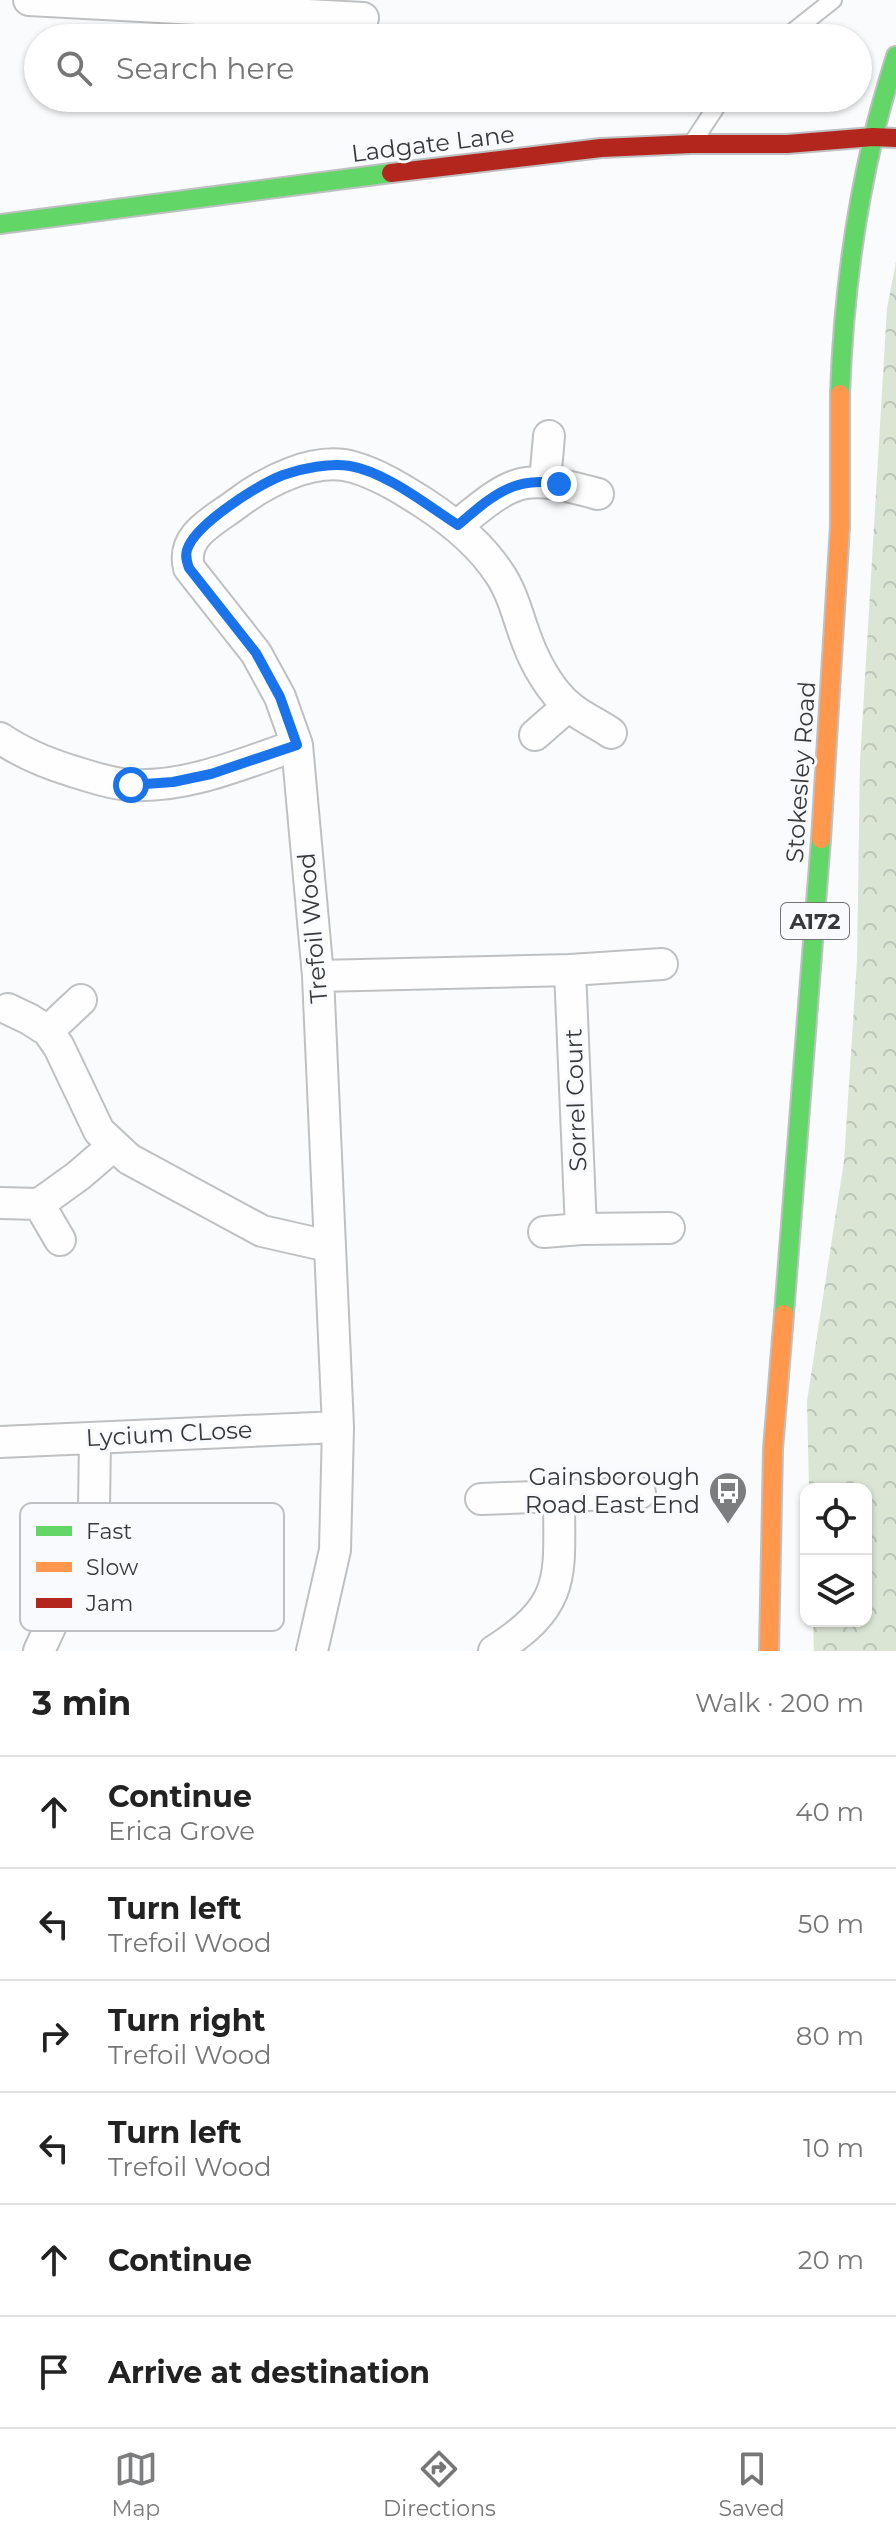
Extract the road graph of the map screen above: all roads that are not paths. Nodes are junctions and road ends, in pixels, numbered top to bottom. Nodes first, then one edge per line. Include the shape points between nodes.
1 (833, 0) edge
2 (48, 1) edge
3 (362, 19) edge
4 (803, 24) edge
5 (896, 56) edge
6 (713, 112) edge
7 (873, 137) junction
8 (896, 138) edge
9 (692, 144) junction
10 (0, 224) edge
11 (549, 436) dead end
12 (545, 481) junction
13 (598, 494) dead end
14 (458, 525) junction
15 (568, 706) junction
16 (611, 733) dead end
17 (535, 735) dead end
18 (0, 738) edge
19 (297, 745) junction
20 (662, 964) dead end
21 (570, 970) junction
22 (318, 976) junction
23 (81, 1000) dead end
24 (8, 1009) dead end
25 (48, 1031) junction
26 (113, 1146) junction
27 (0, 1203) edge
28 (39, 1204) junction
29 (669, 1228) dead end
30 (581, 1229) junction
31 (544, 1232) dead end
32 (60, 1240) dead end
33 (328, 1246) junction
34 (338, 1427) junction
35 (95, 1438) junction
36 (0, 1442) edge
37 (640, 1493) dead end
38 (559, 1496) junction
39 (481, 1499) dead end
40 (94, 1503) edge
41 (48, 1631) edge
42 (39, 1651) edge
43 (312, 1651) edge
44 (494, 1651) edge
45 (769, 1651) edge

1 - 4 lane
2 - 3 street
5 - 7 main road, A172
6 - 9 lane
7 - 8 main road, Ladgate Lane
7 - 9 main road, Ladgate Lane
7 - 45 main road, Stokesley Road / A172 via 855,226 842,341 838,557 773,1449
9 - 10 main road, Ladgate Lane via 483,161
11 - 12 street
12 - 13 street
12 - 14 street via 495,495
14 - 15 street, Trefoil Wood via 499,573 544,676
14 - 19 street, Trefoil Wood via 378,477 350,466 315,466 246,496 194,537 186,556 189,568 256,653 280,697
15 - 16 street, Trefoil Wood
15 - 17 street
18 - 19 street via 55,766 131,785 211,774
19 - 22 street, Trefoil Wood
20 - 21 street
21 - 22 street
21 - 30 street, Sorrel Court
22 - 33 street, Trefoil Wood
23 - 25 street
24 - 25 street
25 - 26 street via 99,1131
26 - 28 street
26 - 33 street via 262,1231
27 - 28 street
28 - 32 street
29 - 30 street
30 - 31 street
33 - 34 street, Trefoil Wood
34 - 35 street, Lycium CLose
34 - 43 street, Trefoil Wood via 335,1550
35 - 36 street, Lycium CLose
35 - 40 street
37 - 38 street
38 - 39 street
38 - 44 street via 559,1575 548,1603 529,1628
41 - 42 street

